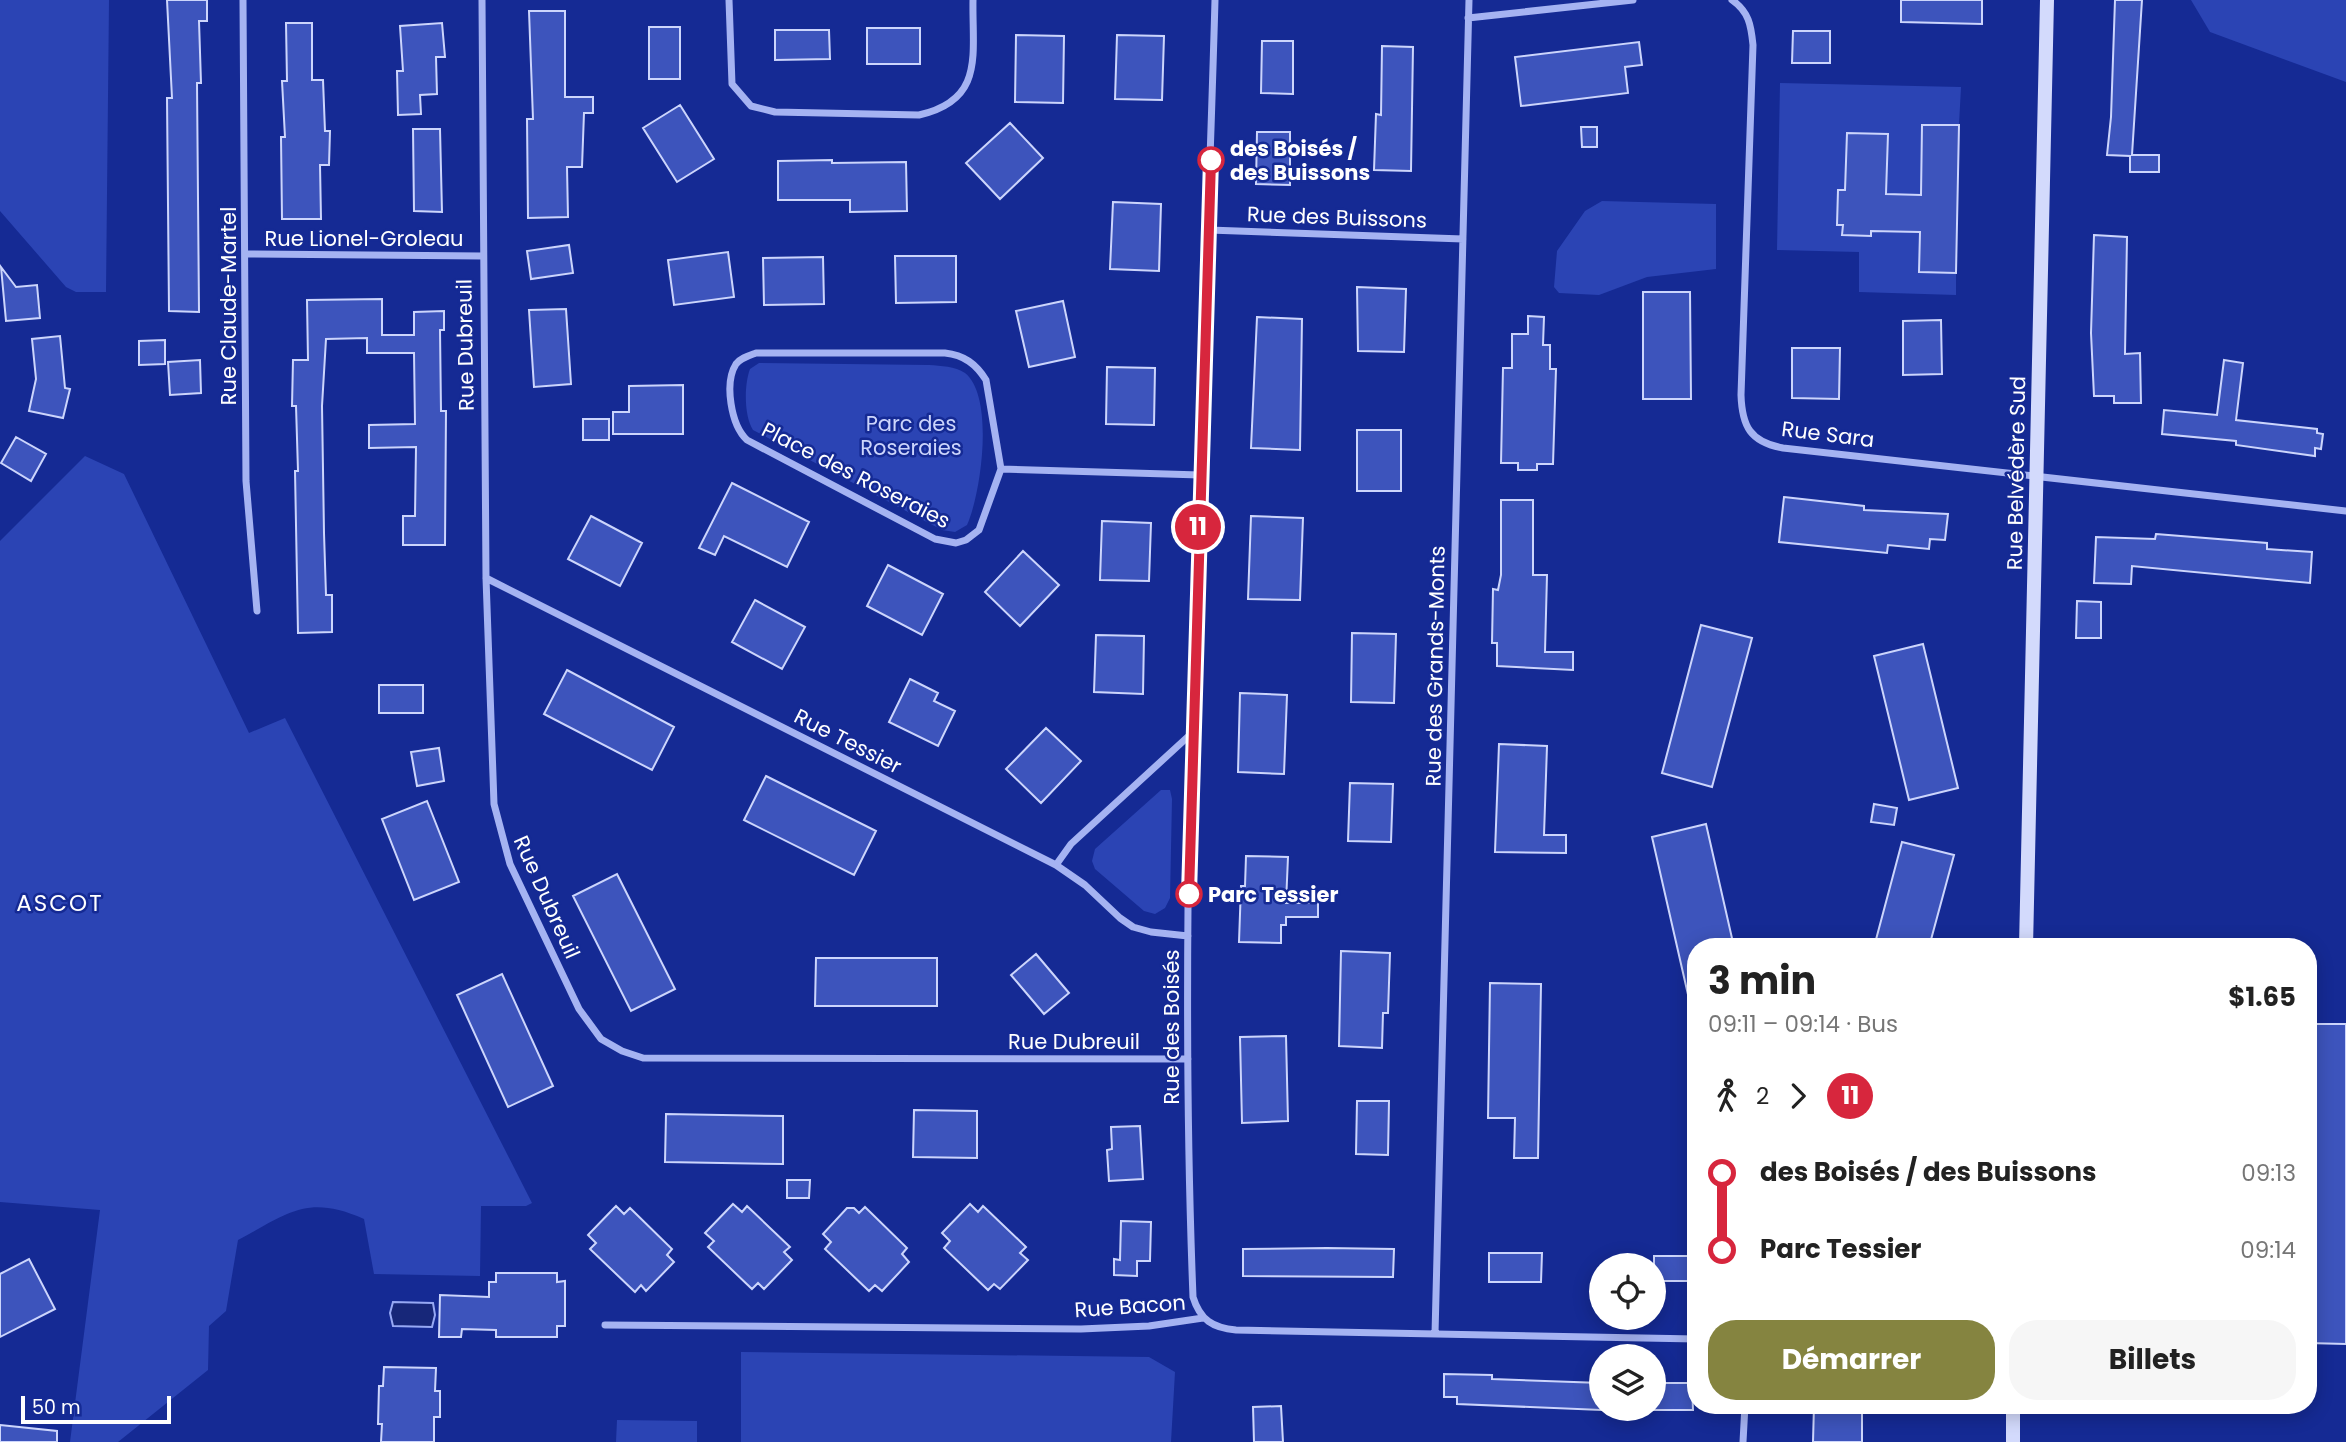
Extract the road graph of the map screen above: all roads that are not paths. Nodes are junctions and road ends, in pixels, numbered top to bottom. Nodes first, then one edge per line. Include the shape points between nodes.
1 (243, 0) edge
2 (482, 0) edge
3 (729, 0) edge
4 (974, 0) edge
5 (1215, 0) edge
6 (1469, 0) edge
7 (1633, 0) edge
8 (1732, 0) edge
9 (2047, 0) edge
10 (1468, 18) junction
11 (1209, 230) junction
12 (1463, 239) junction
13 (246, 254) junction
14 (482, 256) junction
15 (1001, 470) junction
16 (1200, 475) junction
17 (2037, 475) junction
18 (2346, 511) edge
19 (486, 578) junction
20 (257, 611) dead end
21 (1192, 733) junction
22 (1056, 865) junction
23 (1188, 936) junction
24 (2026, 938) edge
25 (1188, 1059) junction
26 (1203, 1318) junction
27 (605, 1325) dead end
28 (1435, 1334) junction
29 (1687, 1339) edge
30 (1745, 1414) edge
31 (2014, 1414) edge
32 (1743, 1442) edge
33 (2012, 1442) edge

1 - 13 street, Rue Claude-Martel
2 - 14 street, Rue Dubreuil
3 - 4 street via 732,84 751,106 775,113 919,116 942,110 965,88 972,68
5 - 11 street, Rue des Boisés
6 - 10 street, Rue des Grands-Monts
7 - 10 street
8 - 17 street, Rue Sara via 1748,16 1754,45 1741,395 1745,428 1770,446
9 - 17 street, Rue Belvédère Sud
10 - 12 street, Rue des Grands-Monts
11 - 12 street, Rue des Buissons
11 - 16 street, Rue des Boisés
12 - 28 street, Rue des Grands-Monts
13 - 14 street, Rue Lionel-Groleau
13 - 20 street, Rue Claude-Martel via 246,481
14 - 19 street, Rue Dubreuil
15 - 15 street, Place des Roseraies via 986,380 978,368 956,354 755,353 739,361 731,377 734,420 747,440 935,539 956,543 979,530
15 - 16 street
16 - 21 street, Rue des Boisés
17 - 18 street, Rue Sara
17 - 24 street, Rue Belvédère Sud
19 - 22 street, Rue Tessier
19 - 25 street, Rue Dubreuil via 490,763 500,836 579,1009 601,1039 643,1058
21 - 22 street via 1071,844
21 - 23 street, Rue des Boisés
22 - 23 street, Rue Tessier via 1133,927
23 - 25 street, Rue des Boisés
25 - 26 street, Rue des Boisés via 1193,1297
26 - 27 street, Rue Bacon via 1080,1329
26 - 28 street, Rue Bacon via 1221,1329
28 - 29 street, Rue Bacon
30 - 32 street
31 - 33 street

